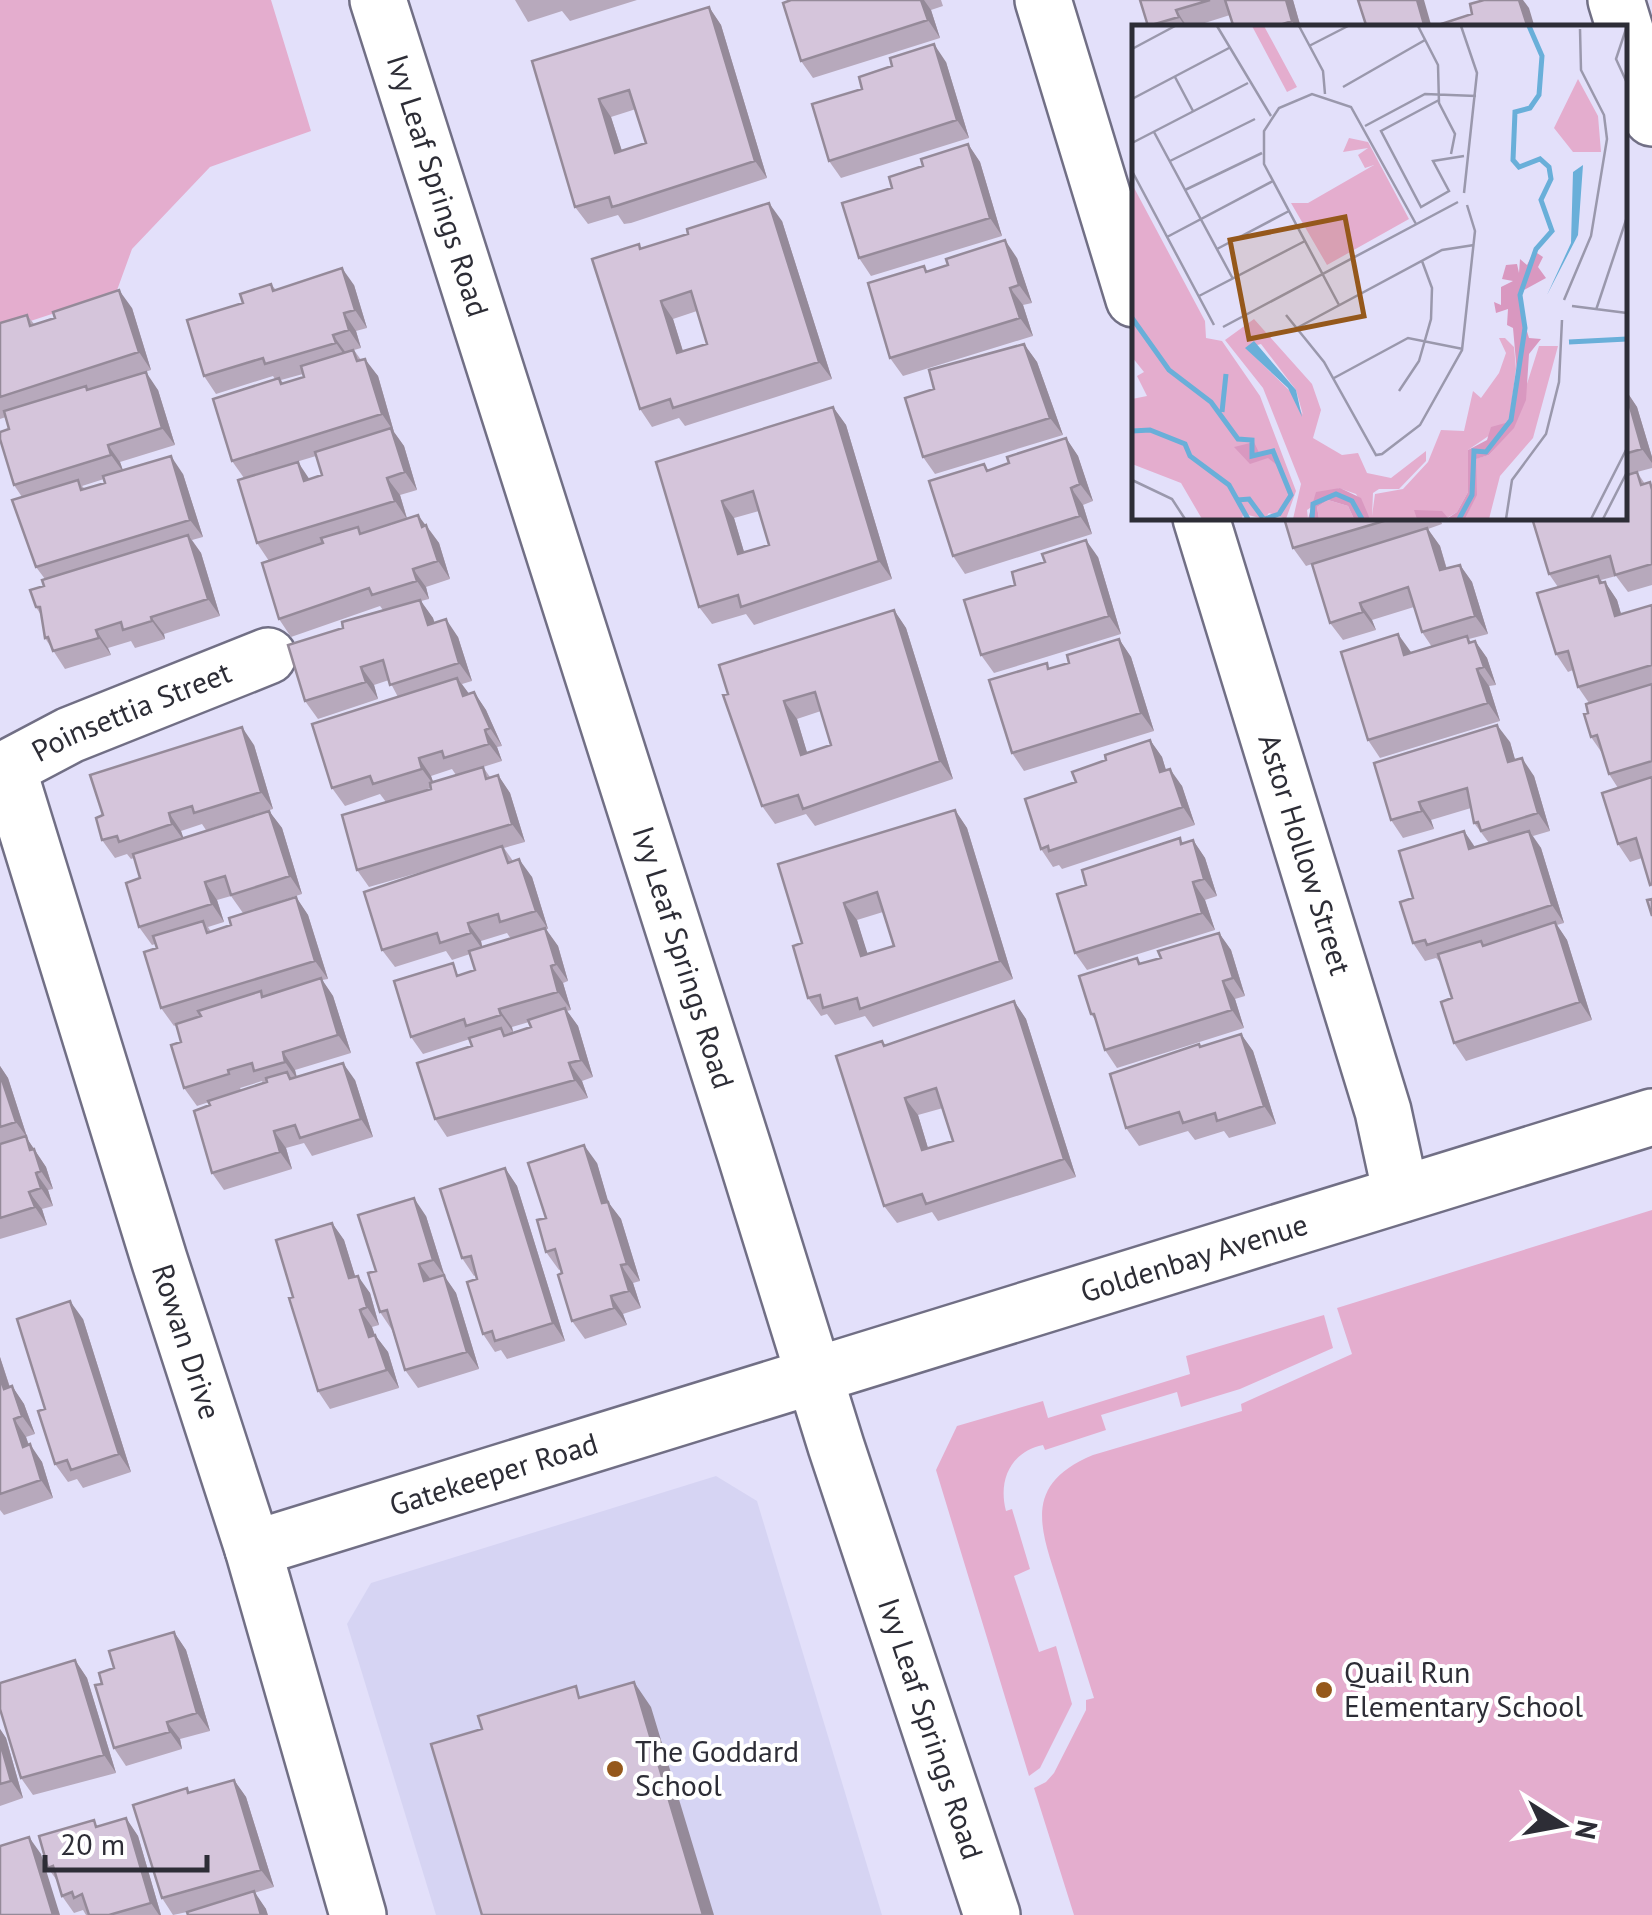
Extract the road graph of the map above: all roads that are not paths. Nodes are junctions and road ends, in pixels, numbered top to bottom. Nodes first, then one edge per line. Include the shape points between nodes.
1 (378, 0) edge
2 (1043, 0) edge
3 (1616, 0) edge
4 (1624, 25) edge
5 (1627, 36) edge
6 (1652, 118) edge
7 (1132, 292) edge
8 (1203, 520) edge
9 (268, 656) dead end
10 (4, 770) edge
11 (1652, 1117) edge
12 (1401, 1194) junction
13 (814, 1376) junction
14 (736, 1400) joint
15 (254, 1548) junction
16 (358, 1915) edge
17 (992, 1915) edge

1 - 13 street, Ivy Leaf Springs Road
2 - 7 street
3 - 4 street
5 - 6 street
8 - 12 street, Astor Hollow Street via 1383,1111
9 - 10 street, Poinsettia Street via 70,735
10 - 15 street, Rowan Drive
11 - 12 street, Goldenbay Avenue
12 - 13 street, Goldenbay Avenue
13 - 14 street, Goldenbay Avenue
13 - 17 street, Ivy Leaf Springs Road
14 - 15 street, Gatekeeper Road
15 - 16 street, Rowan Drive

